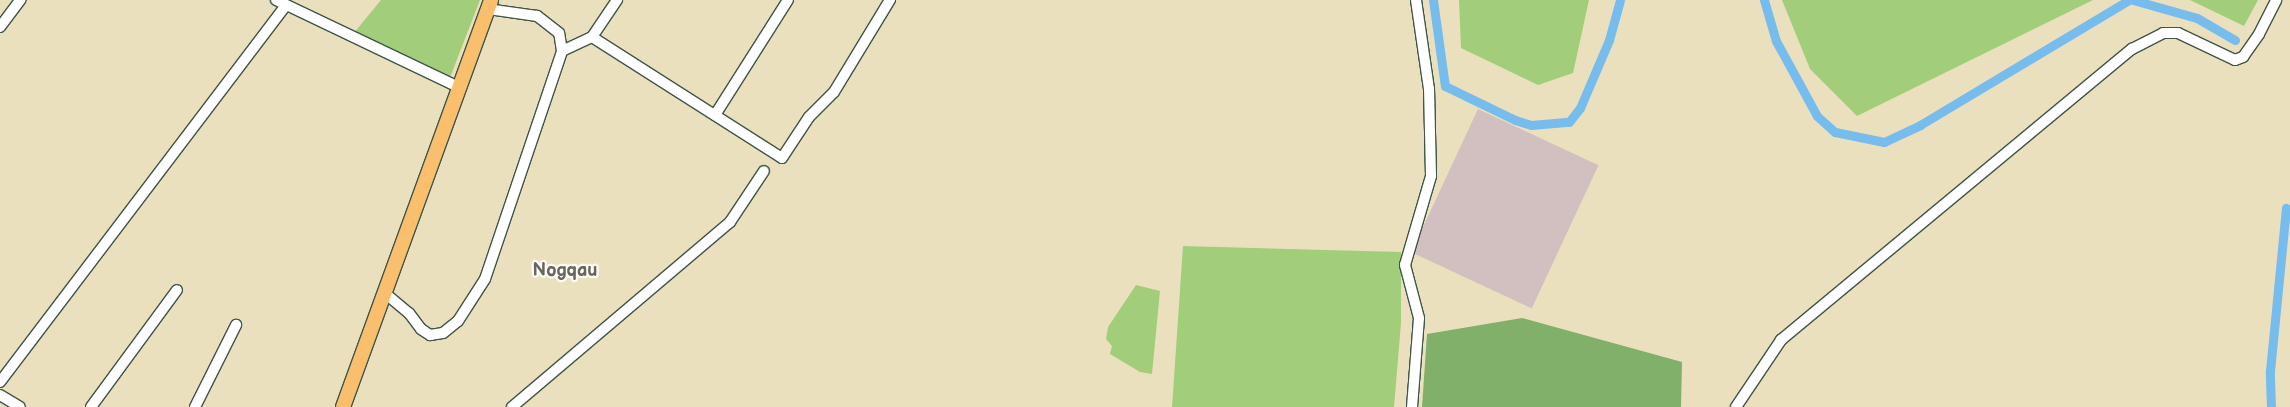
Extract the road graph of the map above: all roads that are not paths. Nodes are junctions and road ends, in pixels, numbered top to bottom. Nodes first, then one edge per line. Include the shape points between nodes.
1 (20, 0) edge
2 (276, 0) edge
3 (617, 0) edge
4 (788, 0) edge
5 (890, 0) edge
6 (1416, 0) edge
7 (2276, 0) edge
8 (286, 5) junction
9 (490, 5) edge
10 (0, 27) edge
11 (592, 37) junction
12 (562, 51) junction
13 (458, 87) junction
14 (715, 116) junction
15 (764, 171) dead end
16 (177, 290) dead end
17 (386, 294) junction
18 (236, 325) dead end
19 (0, 382) edge
20 (0, 396) edge
21 (346, 406) edge
22 (20, 407) edge
23 (91, 407) edge
24 (195, 407) edge
25 (512, 407) edge
26 (1412, 407) edge
27 (1736, 407) edge

1 - 10 street
2 - 8 street
3 - 11 street
4 - 14 street
5 - 14 street via 834,92 809,117 782,158
6 - 26 street via 1429,89 1431,176 1405,265 1419,318
7 - 27 street via 2259,34 2243,57 2235,60 2178,33 2162,34 2132,49 1781,340
8 - 13 street
8 - 19 street
9 - 12 street via 537,16 559,33
9 - 13 main road
11 - 12 street
11 - 14 street
12 - 17 street via 485,279 458,321 444,333 430,335
13 - 17 main road
15 - 25 street via 730,222
16 - 23 street
17 - 21 main road
18 - 24 street
20 - 22 street

